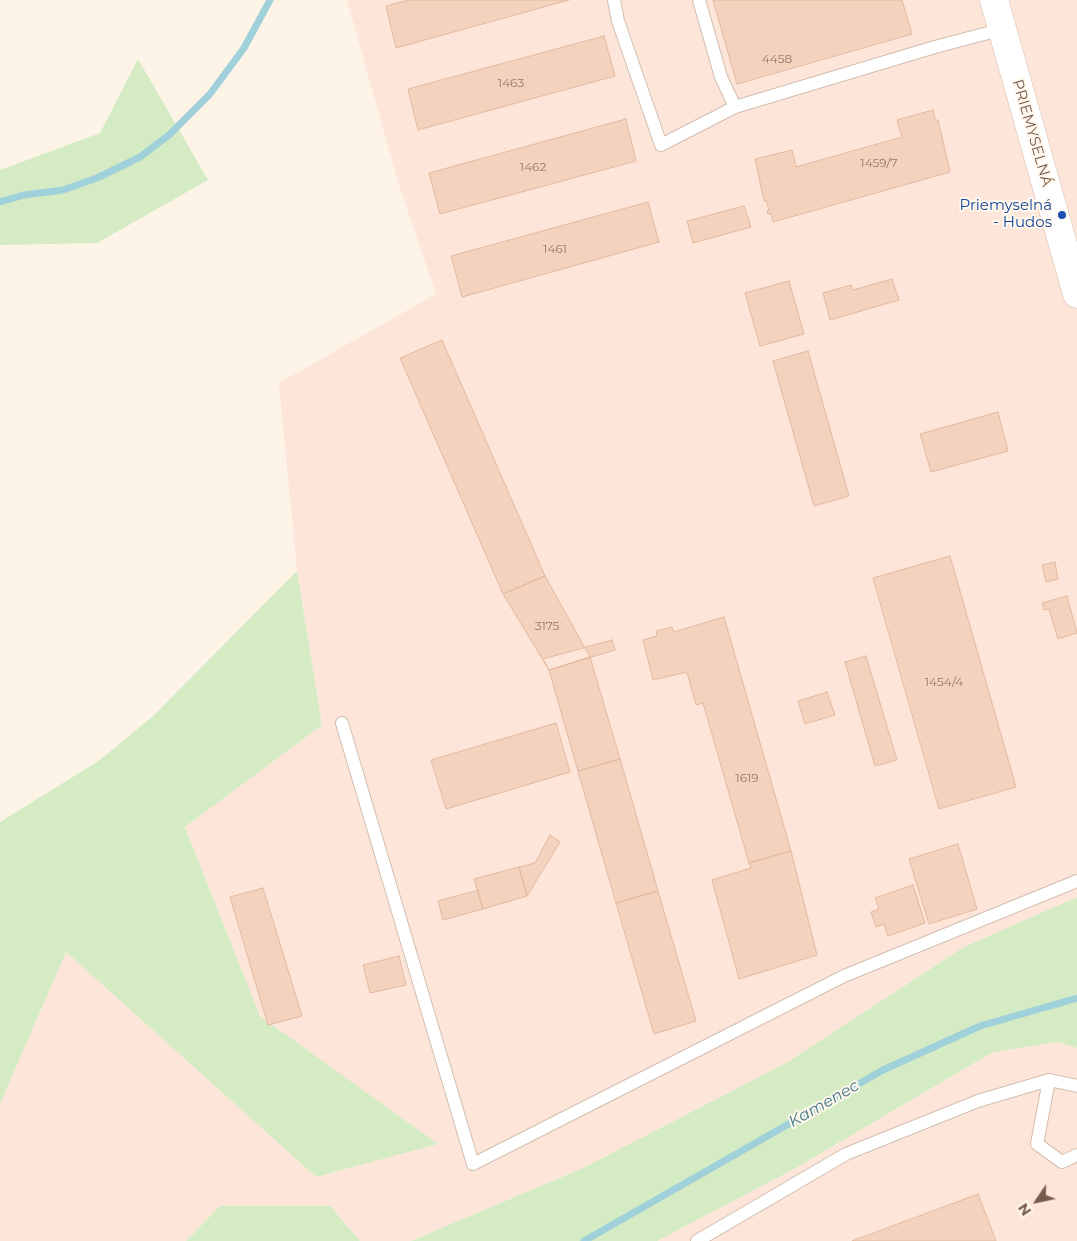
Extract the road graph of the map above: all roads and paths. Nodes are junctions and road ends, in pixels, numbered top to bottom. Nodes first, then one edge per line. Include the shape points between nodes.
1 (614, 0) edge
2 (699, 0) edge
3 (994, 0) edge
4 (1003, 29) junction
5 (735, 107) junction
6 (1077, 294) edge
7 (342, 723) dead end
8 (1077, 881) edge
9 (1049, 1080) junction
10 (1077, 1086) edge
11 (1077, 1155) edge
12 (697, 1241) edge

1 - 5 lane via 618,22 661,145
2 - 5 lane via 721,77
3 - 4 street, PRIEMYSELNÁ
4 - 5 lane
4 - 6 street, PRIEMYSELNÁ
7 - 8 lane via 473,1164 844,976
9 - 10 lane
9 - 11 lane via 1037,1144 1062,1162
9 - 12 lane via 978,1102 846,1154

